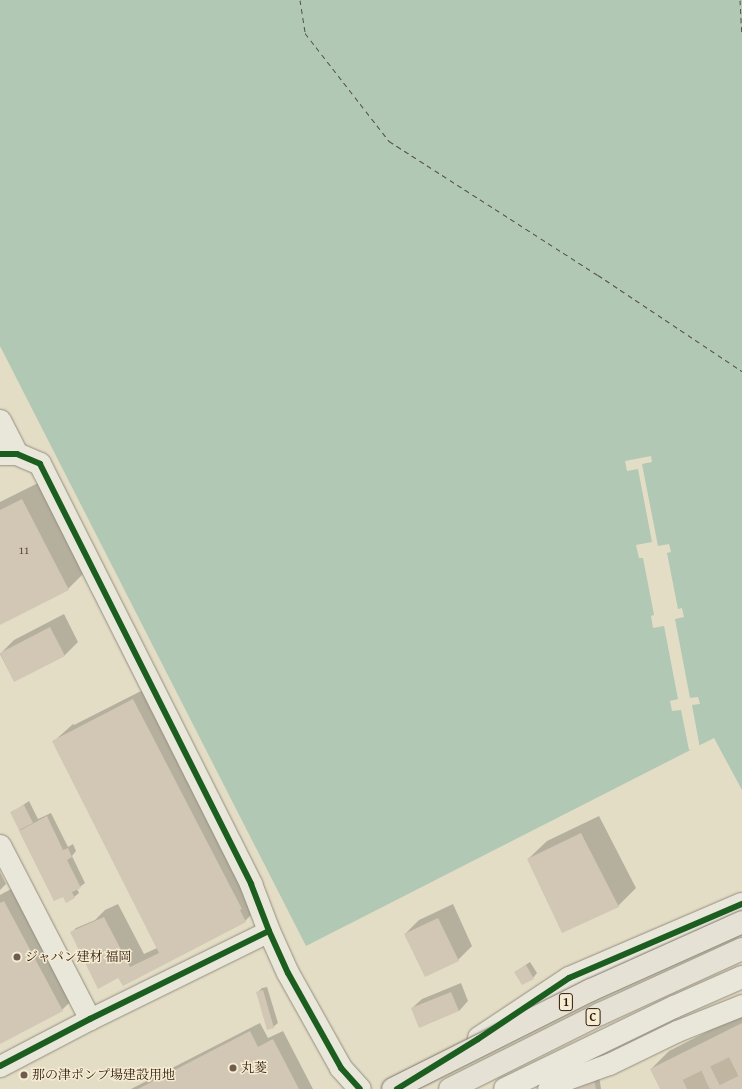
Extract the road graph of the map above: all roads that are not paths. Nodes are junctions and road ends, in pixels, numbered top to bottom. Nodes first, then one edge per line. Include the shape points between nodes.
1 (0, 420) edge
2 (8, 454) edge
3 (0, 845) edge
4 (742, 904) edge
5 (742, 922) edge
6 (269, 931) junction
7 (740, 950) edge
8 (288, 973) junction
9 (742, 977) edge
10 (742, 1005) edge
11 (90, 1019) junction
12 (0, 1066) edge
13 (346, 1089) edge
14 (360, 1089) edge
15 (393, 1089) edge
16 (397, 1089) edge
17 (450, 1089) edge
18 (505, 1089) edge
19 (548, 1089) edge

1 - 2 street
2 - 6 street via 40,464 251,884
3 - 11 street
4 - 16 street via 569,978
5 - 15 highway, 1, bridge via 591,990
6 - 8 street
6 - 11 street
7 - 17 highway, C via 600,1014
8 - 13 street via 300,1010
8 - 14 street via 341,1068
9 - 18 street
10 - 19 street
11 - 12 street

